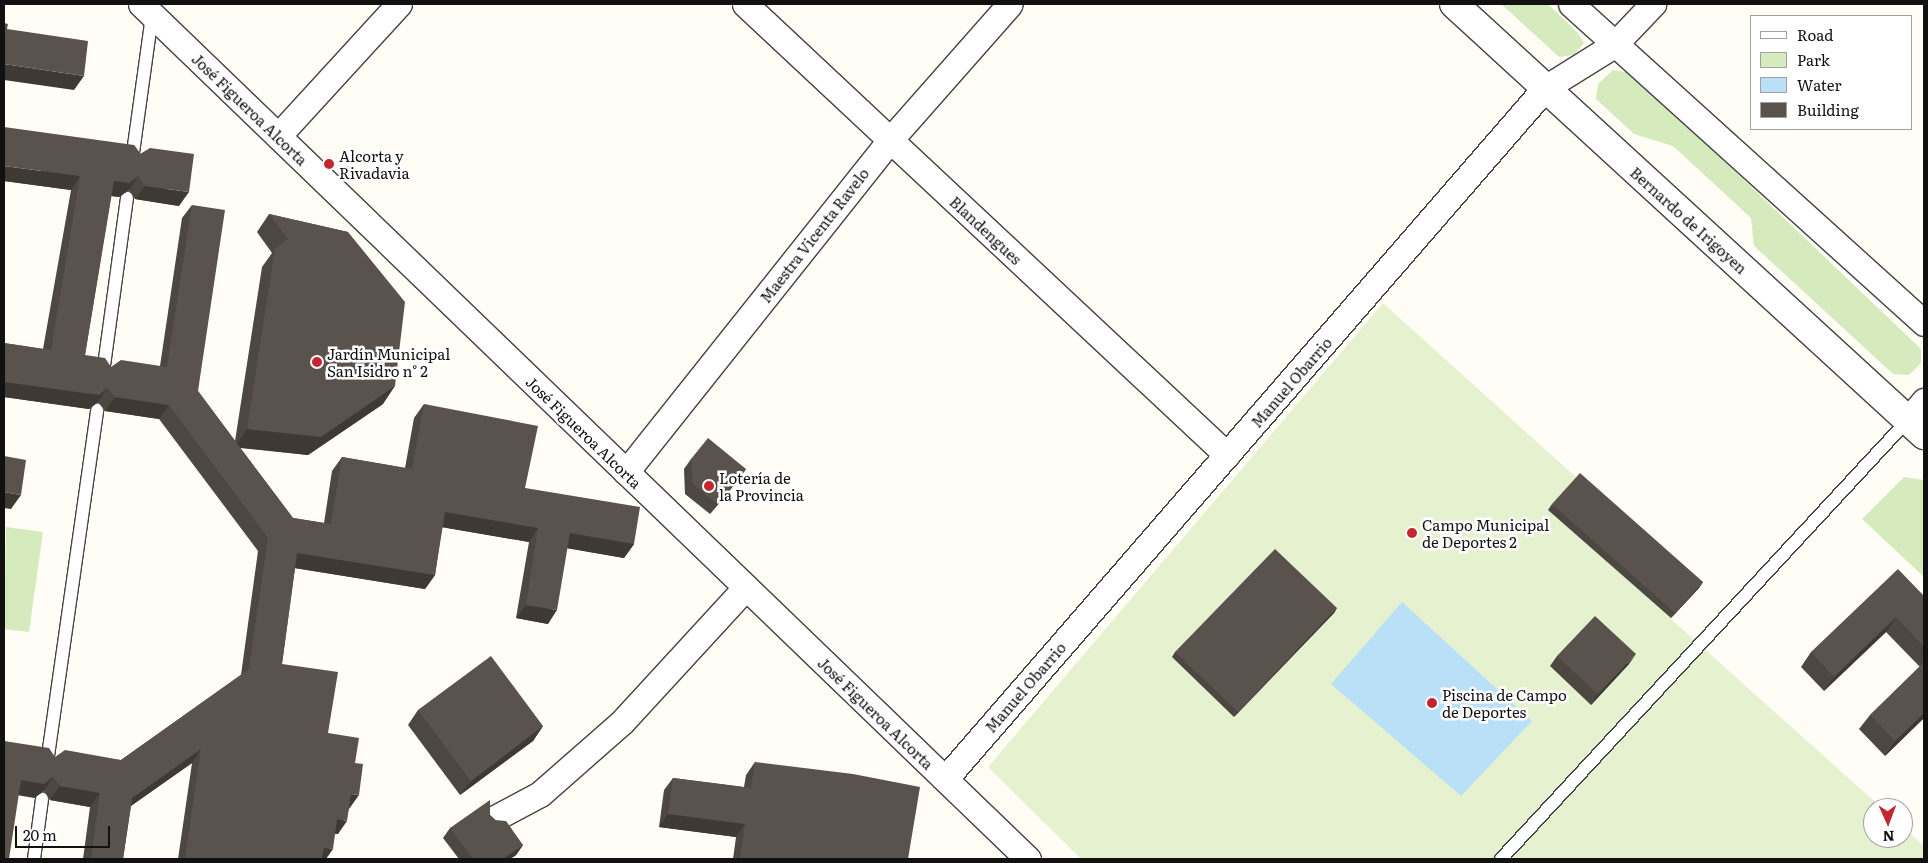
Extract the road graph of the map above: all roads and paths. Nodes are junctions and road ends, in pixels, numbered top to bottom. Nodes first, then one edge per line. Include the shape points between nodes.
1 (399, 4) edge
2 (745, 4) edge
3 (1010, 4) edge
4 (1454, 4) edge
5 (1571, 4) edge
6 (1653, 4) edge
7 (146, 9) edge
8 (1614, 45) junction
9 (1545, 88) junction
10 (278, 136) junction
11 (890, 140) junction
12 (132, 160) edge
13 (127, 198) edge
14 (1924, 324) edge
15 (102, 373) edge
16 (97, 410) edge
17 (1919, 419) edge
18 (1227, 455) junction
19 (626, 472) junction
20 (746, 587) junction
21 (47, 763) edge
22 (945, 779) junction
23 (42, 799) edge
24 (496, 818) edge
25 (34, 859) edge
26 (1028, 859) edge
27 (1501, 859) edge

1 - 10 street
2 - 11 street, Blandengues
3 - 11 street, Maestra Vicenta Ravelo
4 - 9 street, Bernardo de Irigoyen
5 - 8 street
6 - 8 street, Manuel Obarrio
7 - 10 street, José Figueroa Alcorta
7 - 12 lane
8 - 9 street, Manuel Obarrio
8 - 14 street
9 - 17 street, Bernardo de Irigoyen
9 - 18 street, Manuel Obarrio
10 - 19 street, José Figueroa Alcorta
11 - 18 street, Blandengues
11 - 19 street, Maestra Vicenta Ravelo
13 - 15 lane
16 - 21 lane
17 - 27 lane
18 - 22 street, Manuel Obarrio
19 - 20 street, José Figueroa Alcorta
20 - 22 street, José Figueroa Alcorta
20 - 24 street via 622,722 540,794
22 - 26 street, José Figueroa Alcorta
23 - 25 lane

